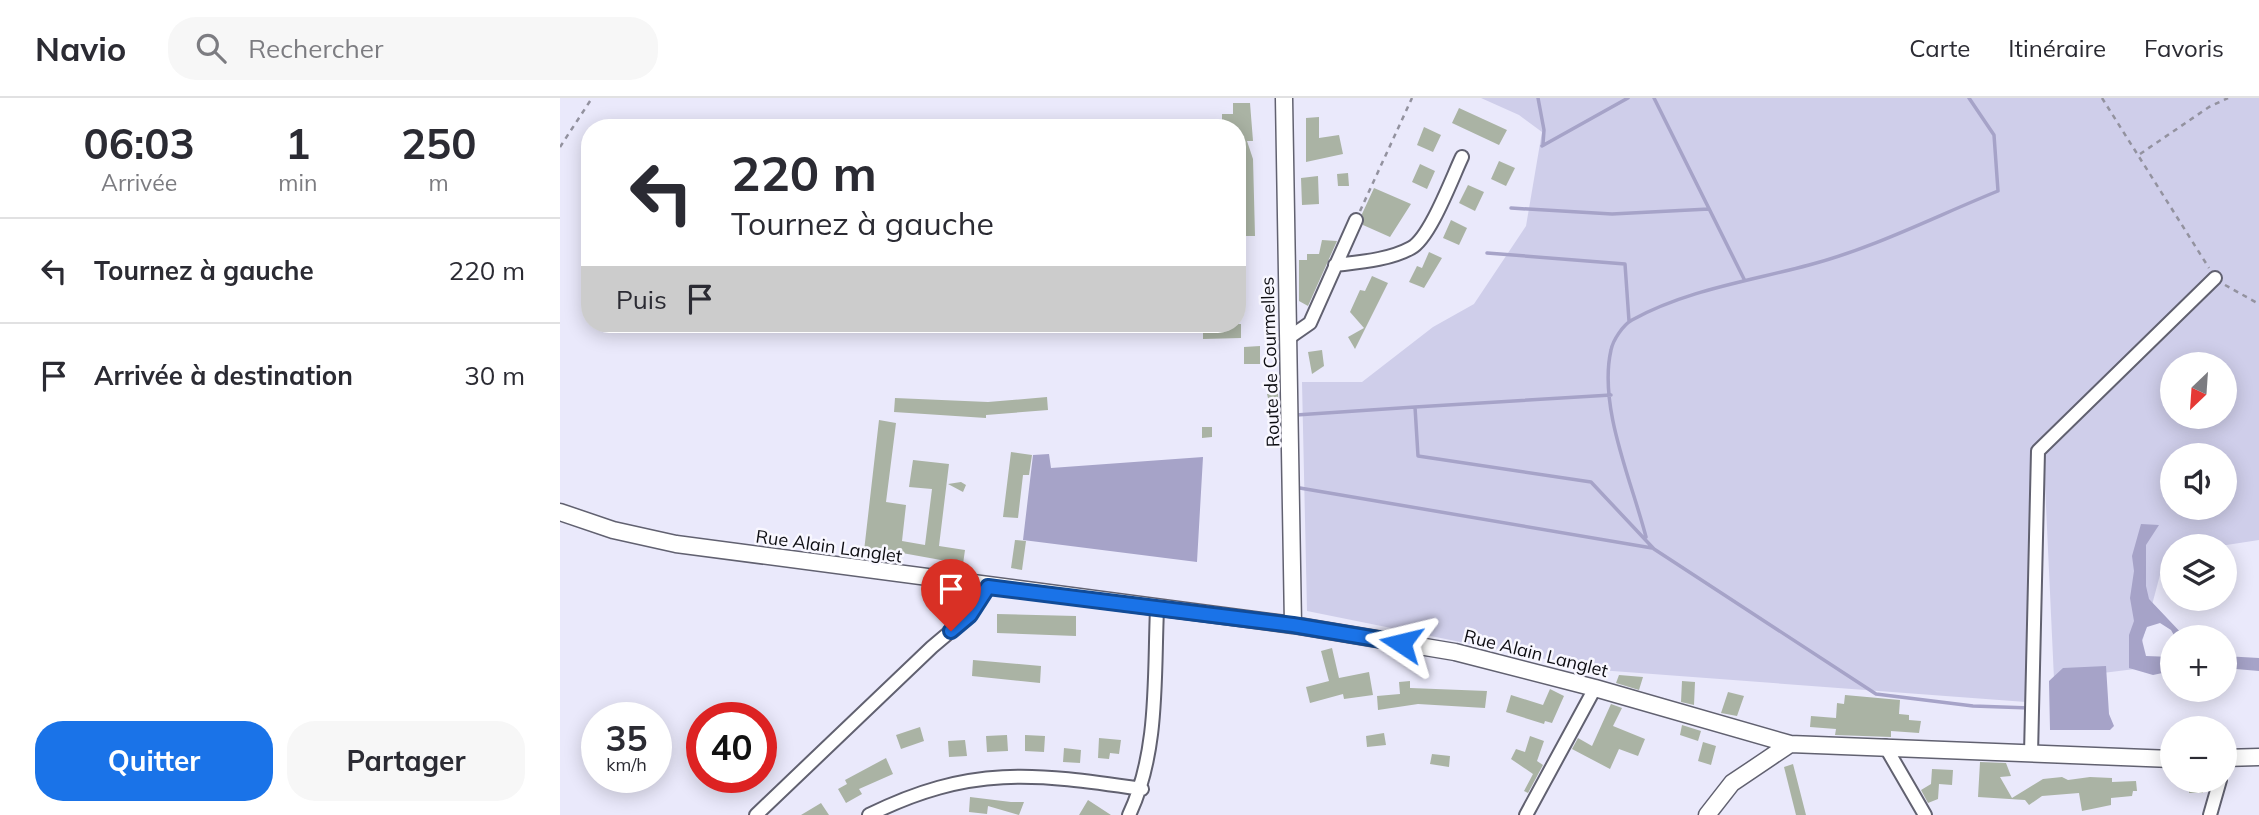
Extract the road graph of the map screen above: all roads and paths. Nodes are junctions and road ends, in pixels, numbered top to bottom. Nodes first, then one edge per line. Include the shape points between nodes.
1 (592, 98) edge
2 (1283, 98) edge
3 (1412, 98) edge
4 (2102, 98) edge
5 (2228, 98) edge
6 (560, 147) edge
7 (2138, 155) junction
8 (1462, 157) dead end
9 (1356, 220) joint
10 (1335, 265) junction
11 (2215, 278) junction
12 (2259, 304) edge
13 (1287, 339) junction
14 (560, 512) edge
15 (988, 587) junction
16 (1157, 609) junction
17 (1293, 625) junction
18 (1595, 688) junction
19 (1790, 744) junction
20 (1885, 746) junction
21 (2031, 754) junction
22 (2259, 757) edge
23 (2160, 759) edge
24 (2237, 759) edge
25 (1142, 789) junction
26 (2216, 793) edge
27 (756, 815) edge
28 (869, 815) edge
29 (1129, 815) edge
30 (1526, 815) edge
31 (1707, 815) edge
32 (1924, 815) edge
33 (2210, 815) edge

1 - 6 path
2 - 13 street, Route de Courmelles
3 - 9 path
4 - 7 path
5 - 7 path
7 - 11 path
8 - 10 street via 1426,231 1413,247
9 - 10 street
10 - 13 street via 1310,323
11 - 12 path
11 - 21 street via 2038,451
13 - 17 street, Route de Courmelles
14 - 15 street, Rue Alain Langlet via 676,544
15 - 16 street, Rue Alain Langlet
15 - 27 street via 970,615
16 - 17 street, Rue Alain Langlet
16 - 25 street via 1152,727
17 - 18 street, Rue Alain Langlet via 1455,652
18 - 19 street, Rue Alain Langlet
18 - 30 street
19 - 20 street, Rue Alain Langlet
19 - 31 street via 1732,783
20 - 21 street, Rue Alain Langlet
20 - 32 street
21 - 23 street, Rue Alain Langlet
22 - 24 street
25 - 28 street via 1032,776 987,776 944,784
25 - 29 street
26 - 33 street

